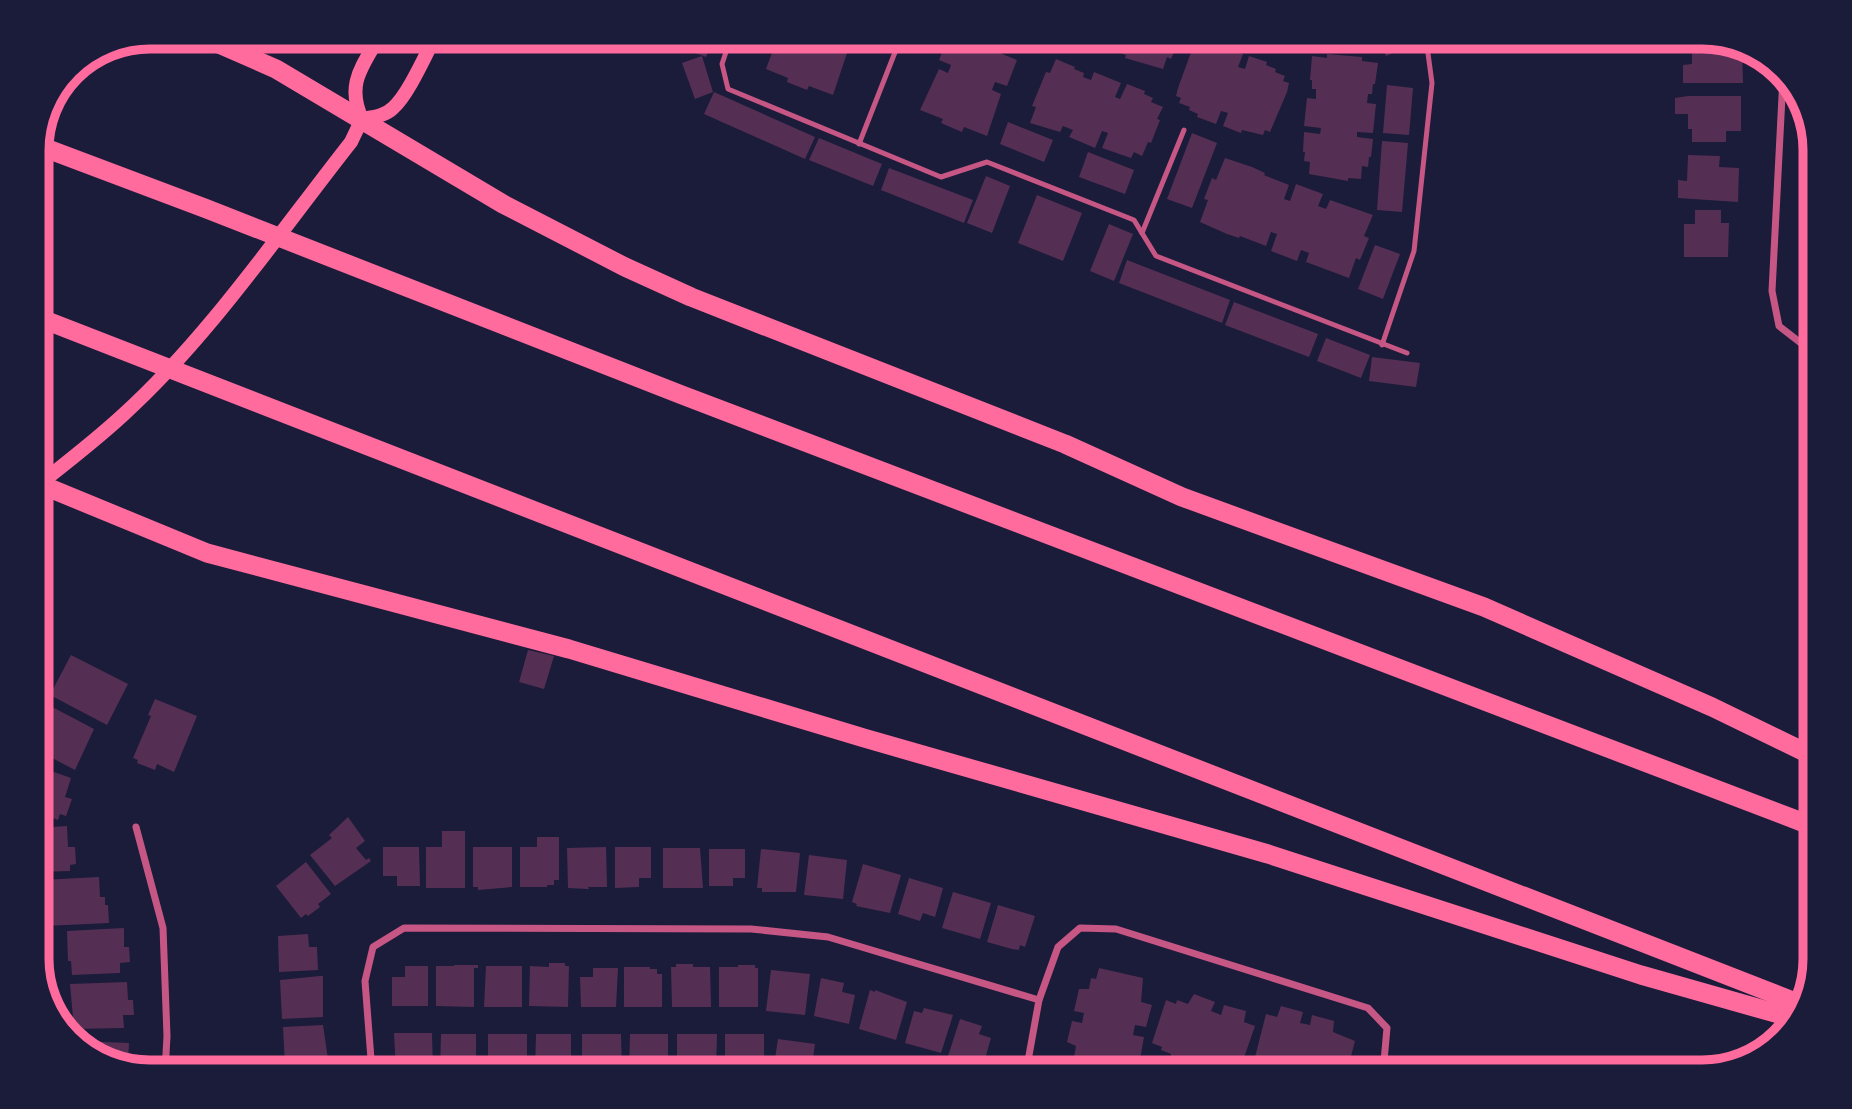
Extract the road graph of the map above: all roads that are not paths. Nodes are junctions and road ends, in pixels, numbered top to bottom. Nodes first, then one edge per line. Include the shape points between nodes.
1 (230, 49) edge
2 (372, 49) edge
3 (428, 49) edge
4 (728, 49) edge
5 (896, 49) edge
6 (1427, 49) edge
7 (1782, 89) edge
8 (362, 118) junction
9 (1184, 130) dead end
10 (859, 144) junction
11 (49, 150) edge
12 (1142, 233) junction
13 (49, 322) edge
14 (1382, 345) junction
15 (1803, 345) edge
16 (1407, 353) dead end
17 (49, 475) edge
18 (49, 488) edge
19 (1803, 751) edge
20 (1803, 822) edge
21 (136, 827) dead end
22 (1039, 1000) junction
23 (1793, 1001) edge
24 (1785, 1016) edge
25 (166, 1060) edge
26 (371, 1060) edge
27 (1028, 1060) edge
28 (1384, 1060) edge

1 - 8 highway
2 - 8 main road via 355,88
3 - 8 main road via 393,109
4 - 10 lane via 722,64 728,89
5 - 10 lane
6 - 14 lane via 1432,83 1414,251
7 - 15 street via 1772,291 1779,326
8 - 17 main road via 351,142 177,358 124,415
8 - 19 highway via 503,204 691,297 1065,444 1182,497 1484,607
9 - 12 lane
10 - 12 lane via 940,177 987,162 1135,220
11 - 20 highway
12 - 14 lane via 1156,256
13 - 23 highway
14 - 16 lane
18 - 24 highway via 207,553 569,649 1268,854 1641,975
21 - 25 street via 163,928
22 - 26 street via 828,937 751,929 404,928 373,947 365,981
22 - 27 street
22 - 28 street via 1058,947 1080,928 1116,929 1368,1008 1387,1028

